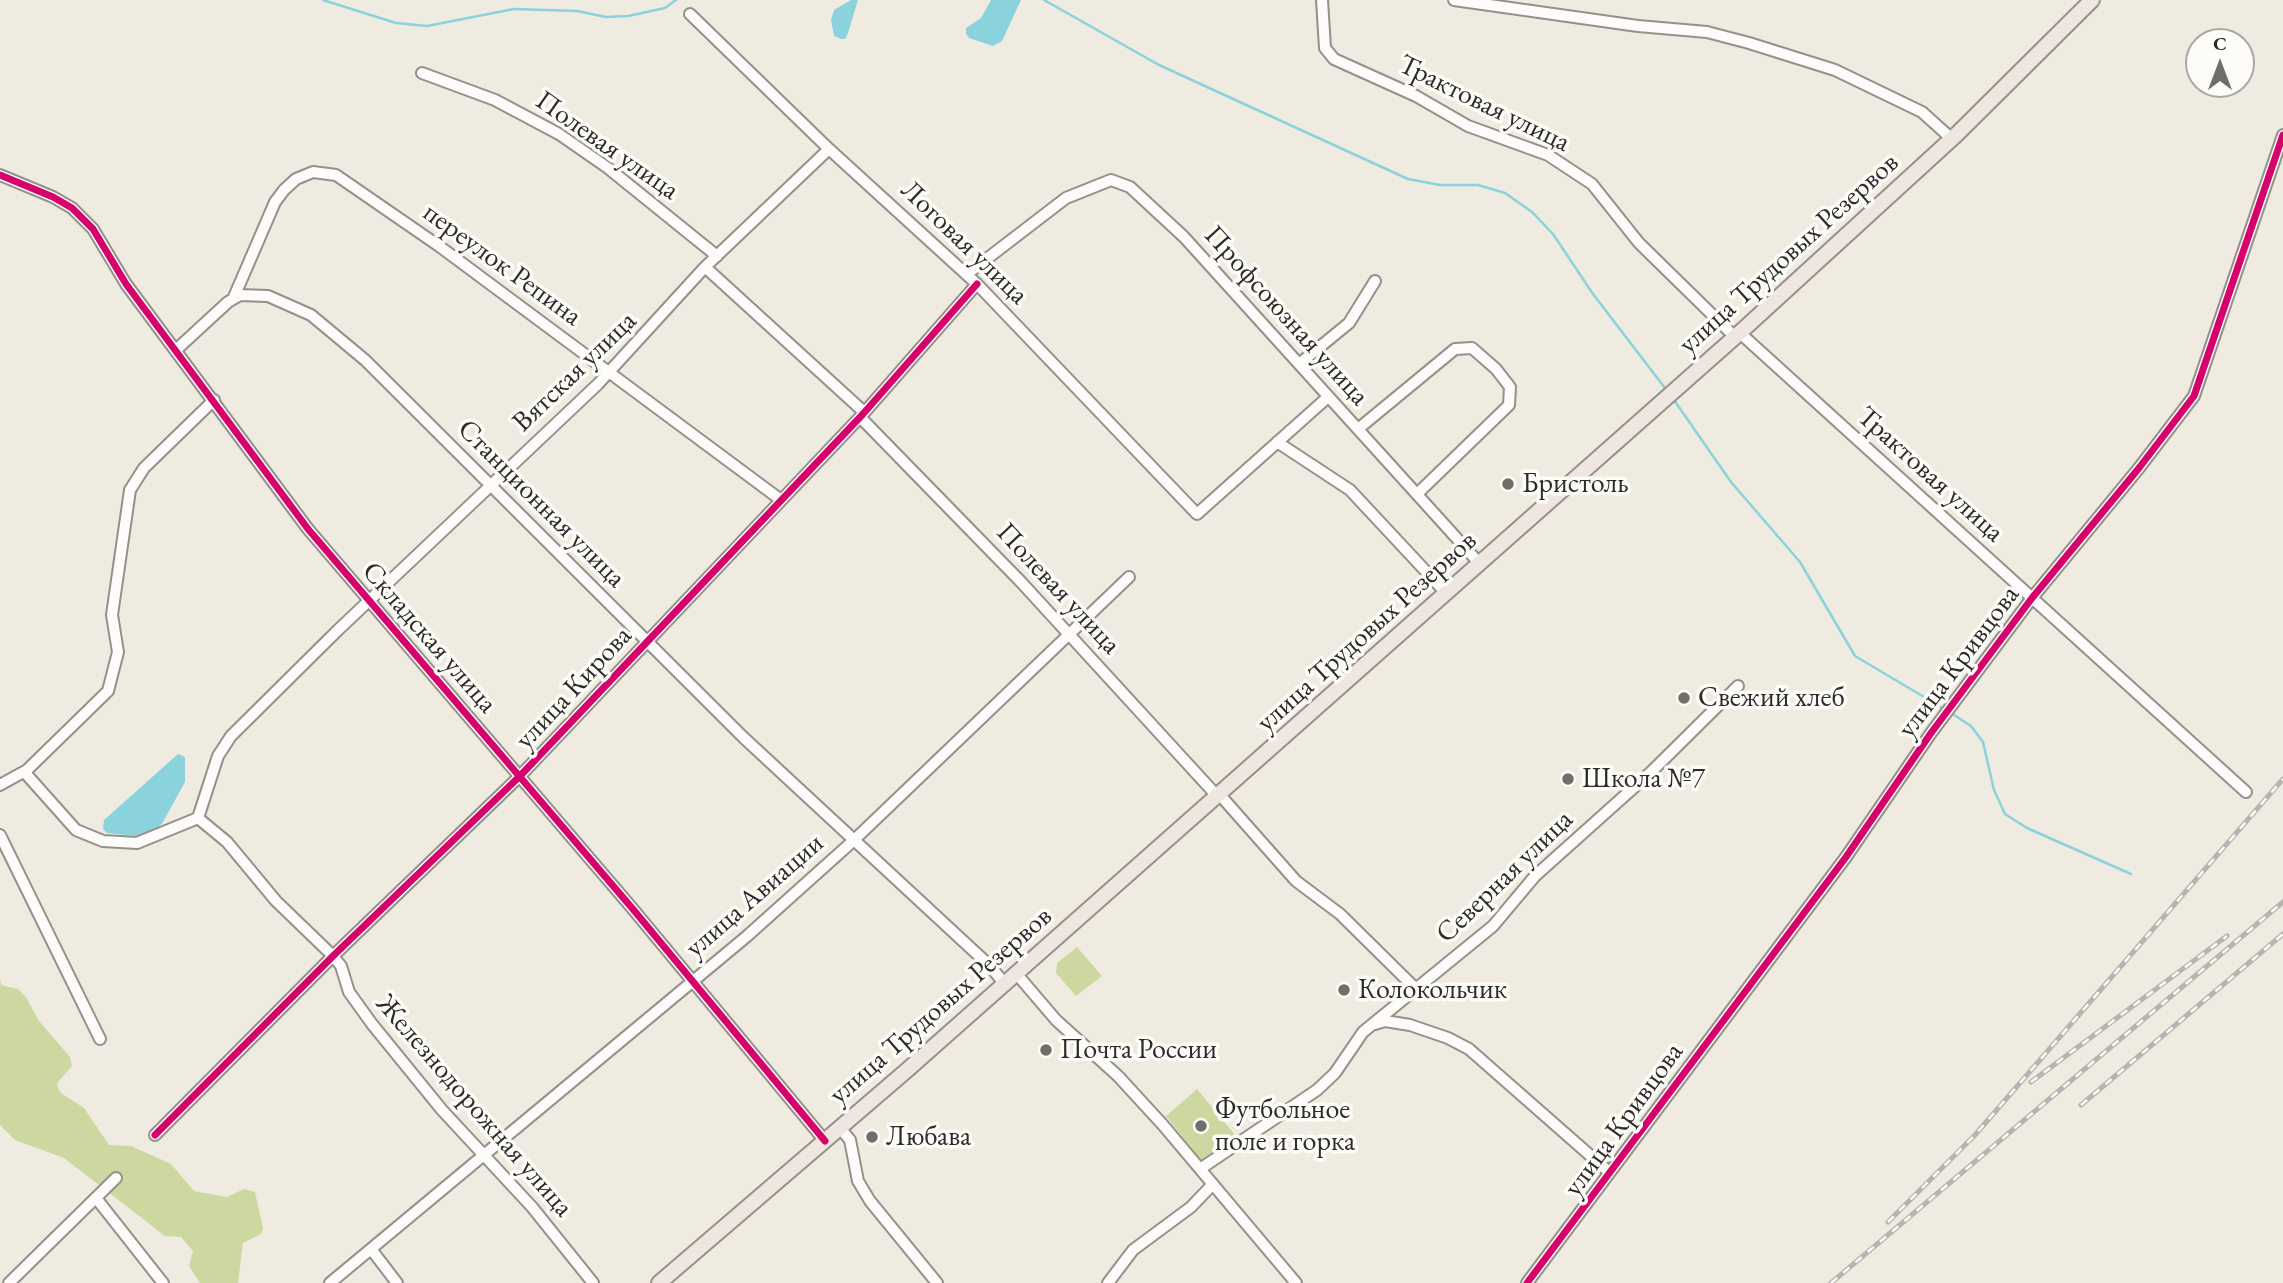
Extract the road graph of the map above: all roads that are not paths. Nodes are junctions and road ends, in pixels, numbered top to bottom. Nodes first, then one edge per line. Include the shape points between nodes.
1 (1322, 0) edge
2 (1454, 0) edge
3 (2092, 0) edge
4 (690, 14) dead end
5 (422, 73) dead end
6 (2283, 135) edge
7 (1952, 139) junction
8 (829, 149) junction
9 (0, 175) edge
10 (717, 256) junction
11 (705, 267) junction
12 (967, 274) junction
13 (1375, 281) dead end
14 (977, 284) junction
15 (234, 298) junction
16 (1737, 335) junction
17 (177, 349) junction
18 (1299, 364) junction
19 (609, 372) junction
20 (1328, 397) junction
21 (214, 400) junction
22 (862, 414) junction
23 (1358, 429) junction
24 (1277, 442) junction
25 (490, 485) junction
26 (1417, 494) junction
27 (781, 500) junction
28 (1480, 564) junction
29 (1129, 577) dead end
30 (1447, 594) junction
31 (2032, 598) junction
32 (369, 599) junction
33 (1069, 634) junction
34 (647, 641) junction
35 (1738, 686) dead end
36 (27, 770) junction
37 (520, 776) junction
38 (0, 785) edge
39 (2246, 792) dead end
40 (1219, 796) junction
41 (198, 818) junction
42 (0, 835) edge
43 (853, 841) junction
44 (333, 956) junction
45 (1015, 972) junction
46 (691, 981) junction
47 (1004, 983) junction
48 (1416, 989) junction
49 (1370, 1027) junction
50 (100, 1039) dead end
51 (840, 1128) junction
52 (155, 1135) dead end
53 (825, 1141) junction
54 (485, 1156) junction
55 (1200, 1169) junction
56 (1609, 1172) junction
57 (116, 1178) dead end
58 (1213, 1184) junction
59 (96, 1198) junction
60 (371, 1249) junction
61 (9, 1283) edge
62 (163, 1283) edge
63 (330, 1283) edge
64 (397, 1283) edge
65 (593, 1283) edge
66 (659, 1283) edge
67 (937, 1283) edge
68 (1108, 1283) edge
69 (1296, 1283) edge
70 (1527, 1283) edge

1 - 16 street, Трактовая улица via 1325,48 1335,60 1416,96 1468,126 1548,155 1592,184 1647,251
2 - 7 street via 1707,32 1749,43 1835,70 1922,112
3 - 7 main road, улица Трудовых Резервов
4 - 8 street, Логовая улица
5 - 10 street, Полевая улица via 495,100 559,134
6 - 31 street, улица Кривцова via 2194,396
7 - 16 main road, улица Трудовых Резервов
8 - 10 street, Вятская улица
8 - 12 street, Логовая улица
9 - 17 street, Складская улица via 53,197 77,213
10 - 11 street, Вятская улица
11 - 19 street, Вятская улица
11 - 22 street, Полевая улица
12 - 14 street, Логовая улица
12 - 18 street, Профсоюзная улица via 1066,198 1111,180 1138,193 1184,237
13 - 18 street via 1349,323
14 - 22 street, улица Кирова
14 - 24 street, Логовая улица via 1197,514
15 - 17 street
15 - 19 street, переулок Репина via 279,196 296,179 325,173 346,181
15 - 25 street, Станционная улица via 268,296 311,314 365,360
16 - 28 main road, улица Трудовых Резервов
16 - 31 street, Трактовая улица
17 - 21 street, Складская улица
18 - 20 street, Профсоюзная улица
19 - 25 street, Вятская улица
19 - 27 street, переулок Репина
20 - 23 street, Профсоюзная улица
20 - 24 street
21 - 32 street, Складская улица via 308,529
21 - 36 street via 144,468 130,490 112,615 118,652 108,691
22 - 27 street, улица Кирова
22 - 33 street, Полевая улица
23 - 26 street, Профсоюзная улица
23 - 26 street via 1455,349 1472,348 1496,369 1510,387 1508,405
24 - 30 street via 1350,489
25 - 32 street, Вятская улица
25 - 34 street, Станционная улица
26 - 28 street, Профсоюзная улица
27 - 34 street, улица Кирова
28 - 30 main road, улица Трудовых Резервов
29 - 33 street, улица Авиации
30 - 40 main road, улица Трудовых Резервов
31 - 39 street, Трактовая улица
31 - 56 street, улица Кривцова via 1846,857
32 - 37 street, Складская улица
32 - 41 street, Вятская улица via 224,745
33 - 40 street, Полевая улица
33 - 43 street, улица Авиации
34 - 37 street, улица Кирова
34 - 43 street, Станционная улица
35 - 48 street, Северная улица via 1535,876 1493,926
36 - 38 street
36 - 41 street via 76,830 90,838 137,843
37 - 44 street, улица Кирова
37 - 46 street, Складская улица
40 - 45 main road, улица Трудовых Резервов
40 - 48 street, Полевая улица via 1296,881 1340,914
41 - 44 street, Железнодорожная улица via 227,842 276,901
42 - 50 street
43 - 46 street, улица Авиации
43 - 47 street, Станционная улица
44 - 52 street, улица Кирова
44 - 54 street, Железнодорожная улица via 360,1009
45 - 47 main road, улица Трудовых Резервов
45 - 55 street via 1056,1020 1118,1076
46 - 53 street, Складская улица
46 - 54 street, улица Авиации
47 - 51 main road, улица Трудовых Резервов
48 - 49 street, Северная улица
49 - 55 street, Северная улица via 1317,1090
49 - 56 street via 1395,1022 1469,1049
51 - 53 main road, улица Трудовых Резервов
51 - 67 street via 850,1140 857,1175 870,1201
53 - 66 main road, улица Трудовых Резервов
54 - 60 street, улица Авиации
54 - 65 street, Железнодорожная улица
55 - 58 street
56 - 70 street, улица Кривцова
57 - 59 street
58 - 68 street via 1191,1207 1133,1250
58 - 69 street
59 - 61 street
59 - 62 street
60 - 63 street, улица Авиации
60 - 64 street

